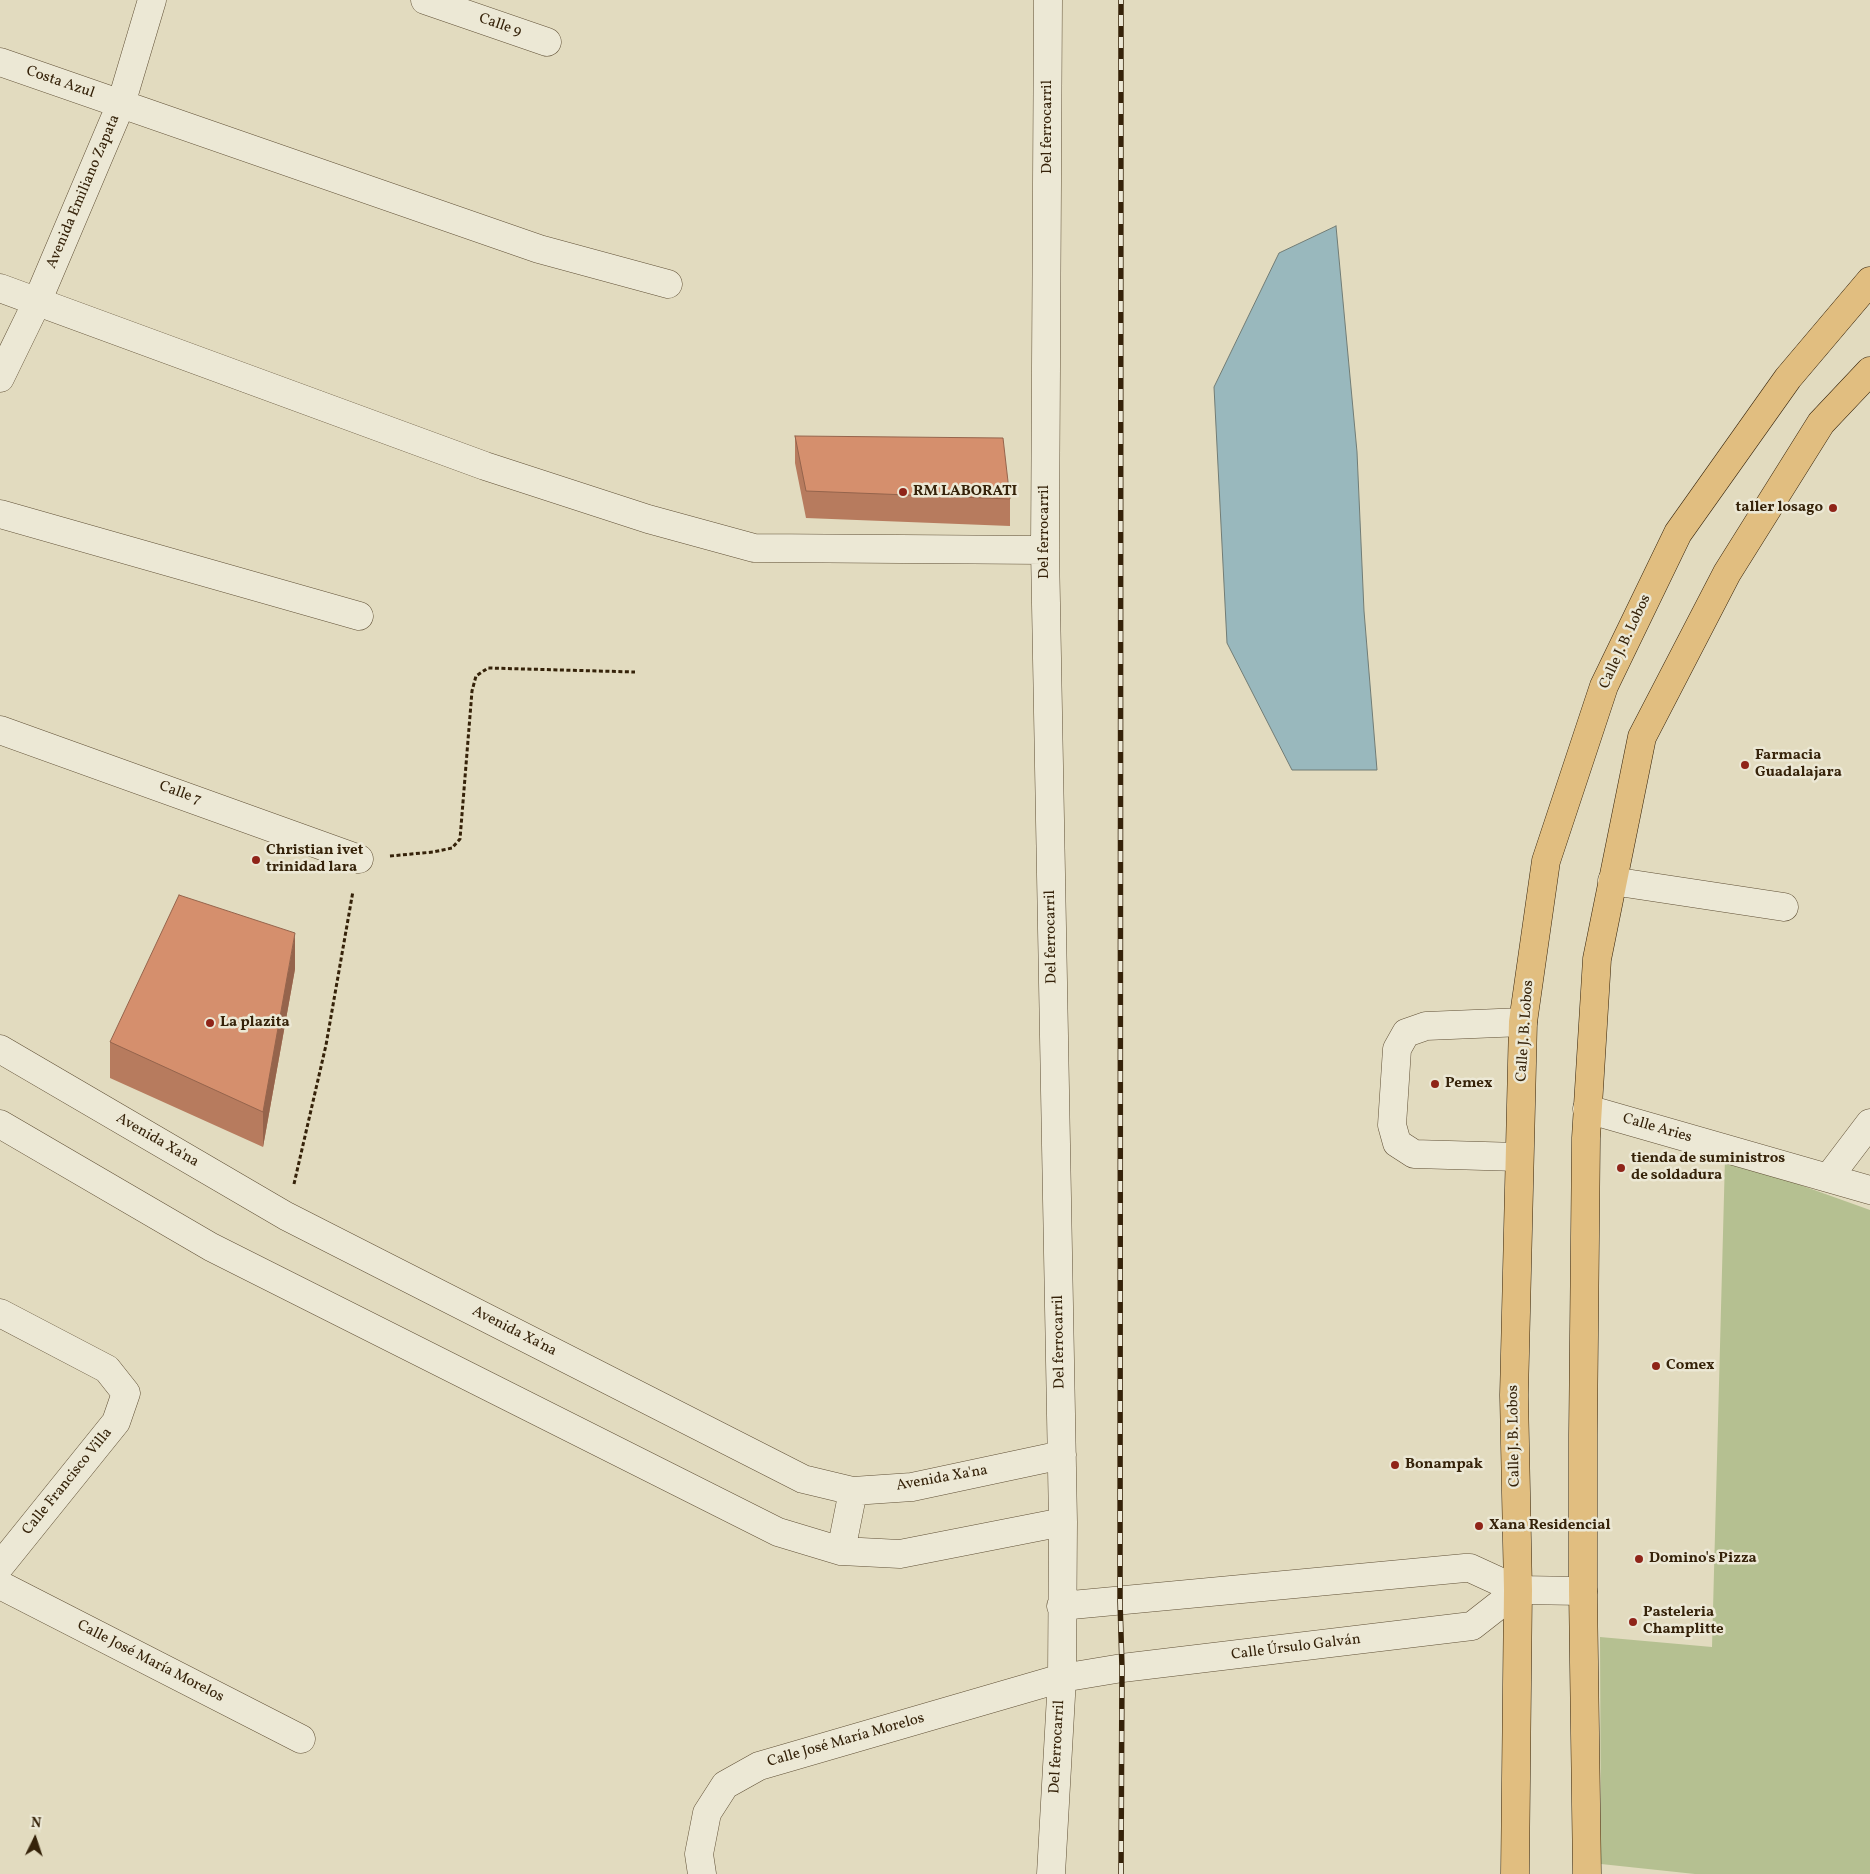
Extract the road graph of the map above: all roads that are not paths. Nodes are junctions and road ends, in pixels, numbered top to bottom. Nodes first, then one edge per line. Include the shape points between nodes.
1 (152, 0) edge
2 (425, 0) edge
3 (1048, 0) edge
4 (547, 42) dead end
5 (0, 62) edge
6 (121, 104) junction
7 (1870, 281) edge
8 (668, 284) dead end
9 (0, 288) edge
10 (37, 302) junction
11 (1870, 371) edge
12 (0, 378) edge
13 (0, 514) edge
14 (1044, 550) junction
15 (359, 616) dead end
16 (0, 730) edge
17 (359, 859) road end
18 (1612, 881) junction
19 (1784, 907) dead end
20 (1523, 1022) junction
21 (0, 1050) edge
22 (1587, 1110) junction
23 (0, 1124) edge
24 (1870, 1124) edge
25 (1520, 1158) junction
26 (1829, 1177) junction
27 (1870, 1190) edge
28 (0, 1313) edge
29 (1062, 1455) junction
30 (853, 1491) junction
31 (1063, 1522) junction
32 (841, 1551) junction
33 (0, 1566) edge
34 (0, 1585) edge
35 (1518, 1590) junction
36 (1583, 1591) junction
37 (1061, 1606) junction
38 (1062, 1678) junction
39 (301, 1739) dead end
40 (702, 1874) edge
41 (1052, 1874) edge
42 (1515, 1874) edge
43 (1587, 1874) edge

1 - 6 street, Avenida Emiliano Zapata
2 - 4 street, Calle 9
3 - 14 street, Del ferrocarril
5 - 6 street, Costa Azul
6 - 8 street, Costa Azul via 539,250
6 - 10 street, Avenida Emiliano Zapata
7 - 20 main road, Calle J. B. Lobos via 1788,378 1678,533 1604,686 1546,861
9 - 10 street
10 - 12 street, Avenida Emiliano Zapata
10 - 14 street via 485,466 648,519 754,548
11 - 18 main road via 1821,423 1727,573 1642,737
13 - 15 street
14 - 29 street, Del ferrocarril
16 - 17 street, Calle 7
18 - 19 street
18 - 22 main road via 1597,959
20 - 25 main road, Calle J. B. Lobos
20 - 25 street via 1426,1026 1406,1033 1397,1049 1392,1125 1397,1143 1414,1154
21 - 30 street, Avenida Xa'na via 286,1216 803,1478
22 - 26 street, Calle Aries
22 - 36 main road
23 - 32 street via 211,1247 778,1532
24 - 26 street
25 - 35 main road, Calle J. B. Lobos via 1514,1395
26 - 27 street, Calle Aries
28 - 33 street, Calle Francisco Villa via 108,1369 126,1393 116,1422
29 - 30 street, Avenida Xa'na via 912,1487
29 - 31 street, Del ferrocarril
30 - 32 street
31 - 32 street via 900,1554
31 - 37 street, Del ferrocarril
34 - 39 street, Calle José María Morelos
35 - 36 street
35 - 37 street via 1464,1568
35 - 38 street, Calle Úrsulo Galván via 1472,1626 1462,1628
35 - 42 main road, Calle J. B. Lobos
36 - 43 main road
37 - 38 street, Del ferrocarril
38 - 40 street, Calle José María Morelos via 759,1766 724,1786 707,1813 699,1854
38 - 41 street, Del ferrocarril

